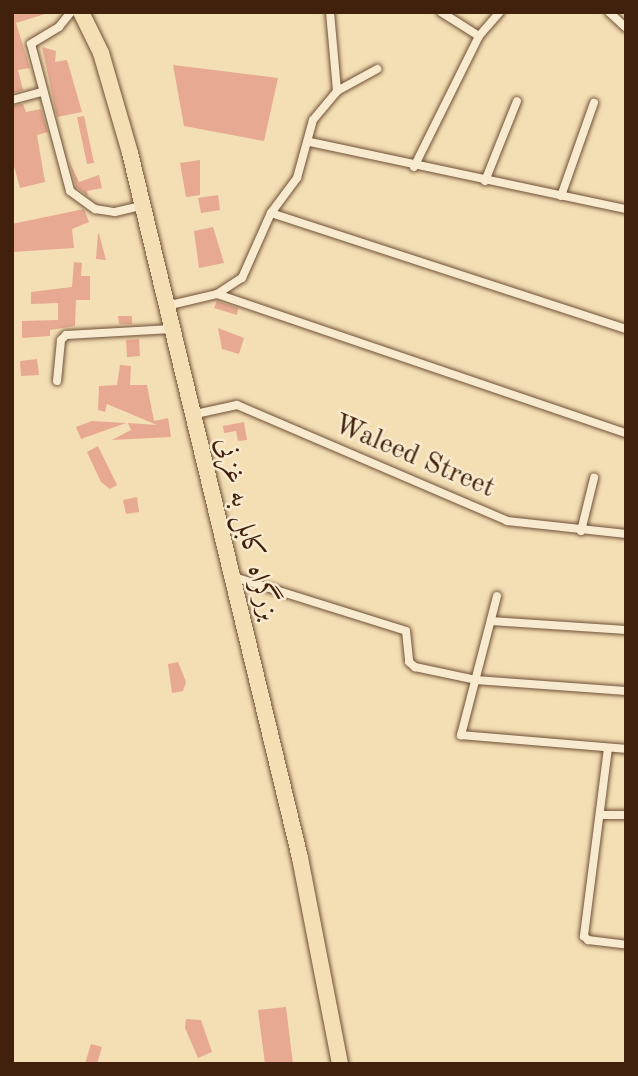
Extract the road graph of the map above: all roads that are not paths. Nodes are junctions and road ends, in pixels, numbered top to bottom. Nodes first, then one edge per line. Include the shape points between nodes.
1 (71, 12) edge
2 (81, 12) edge
3 (330, 12) edge
4 (441, 12) edge
5 (500, 12) edge
6 (609, 12) edge
7 (626, 28) edge
8 (479, 36) junction
9 (377, 69) dead end
10 (337, 91) junction
11 (41, 92) junction
12 (12, 100) edge
13 (517, 101) dead end
14 (594, 103) dead end
15 (310, 142) junction
16 (414, 167) junction
17 (485, 181) junction
18 (561, 196) junction
19 (142, 206) junction
20 (626, 209) edge
21 (271, 213) junction
22 (217, 294) junction
23 (166, 306) junction
24 (172, 329) junction
25 (626, 329) edge
26 (57, 381) dead end
27 (191, 415) junction
28 (626, 433) edge
29 (594, 478) dead end
30 (581, 531) junction
31 (626, 534) edge
32 (231, 576) junction
33 (497, 596) dead end
34 (491, 621) junction
35 (626, 630) edge
36 (476, 680) junction
37 (626, 691) edge
38 (608, 748) junction
39 (626, 749) edge
40 (600, 815) junction
41 (626, 815) edge
42 (626, 945) edge
43 (340, 1064) edge

1 - 11 street via 59,27 31,44
2 - 19 highway, بزرگراه کابل به غزنی via 101,53
3 - 10 street
4 - 8 street
5 - 8 street
6 - 7 street
8 - 16 street
9 - 10 street
10 - 15 street via 313,120
11 - 12 street
11 - 19 street via 74,196 95,209 115,212
13 - 17 street
14 - 18 street
15 - 16 street
15 - 21 street via 297,178
16 - 17 street
17 - 18 street
18 - 20 street
19 - 23 highway, بزرگراه کابل به غزنی
21 - 22 street via 242,278
21 - 25 street
22 - 23 street
22 - 28 street
23 - 24 highway, بزرگراه کابل به غزنی
24 - 26 street via 66,335 61,340
24 - 27 highway, بزرگراه کابل به غزنی
27 - 30 street, Waleed Street via 237,405 507,521
27 - 32 highway, بزرگراه کابل به غزنی
29 - 30 street
30 - 31 street, Waleed Street
32 - 36 street via 397,627 409,638 409,662
32 - 43 highway, بزرگراه کابل به غزنی via 300,858
33 - 34 street
34 - 35 street
34 - 36 street
36 - 37 street
36 - 38 street via 461,735
38 - 39 street
38 - 40 street
40 - 41 street
40 - 42 street via 584,936

